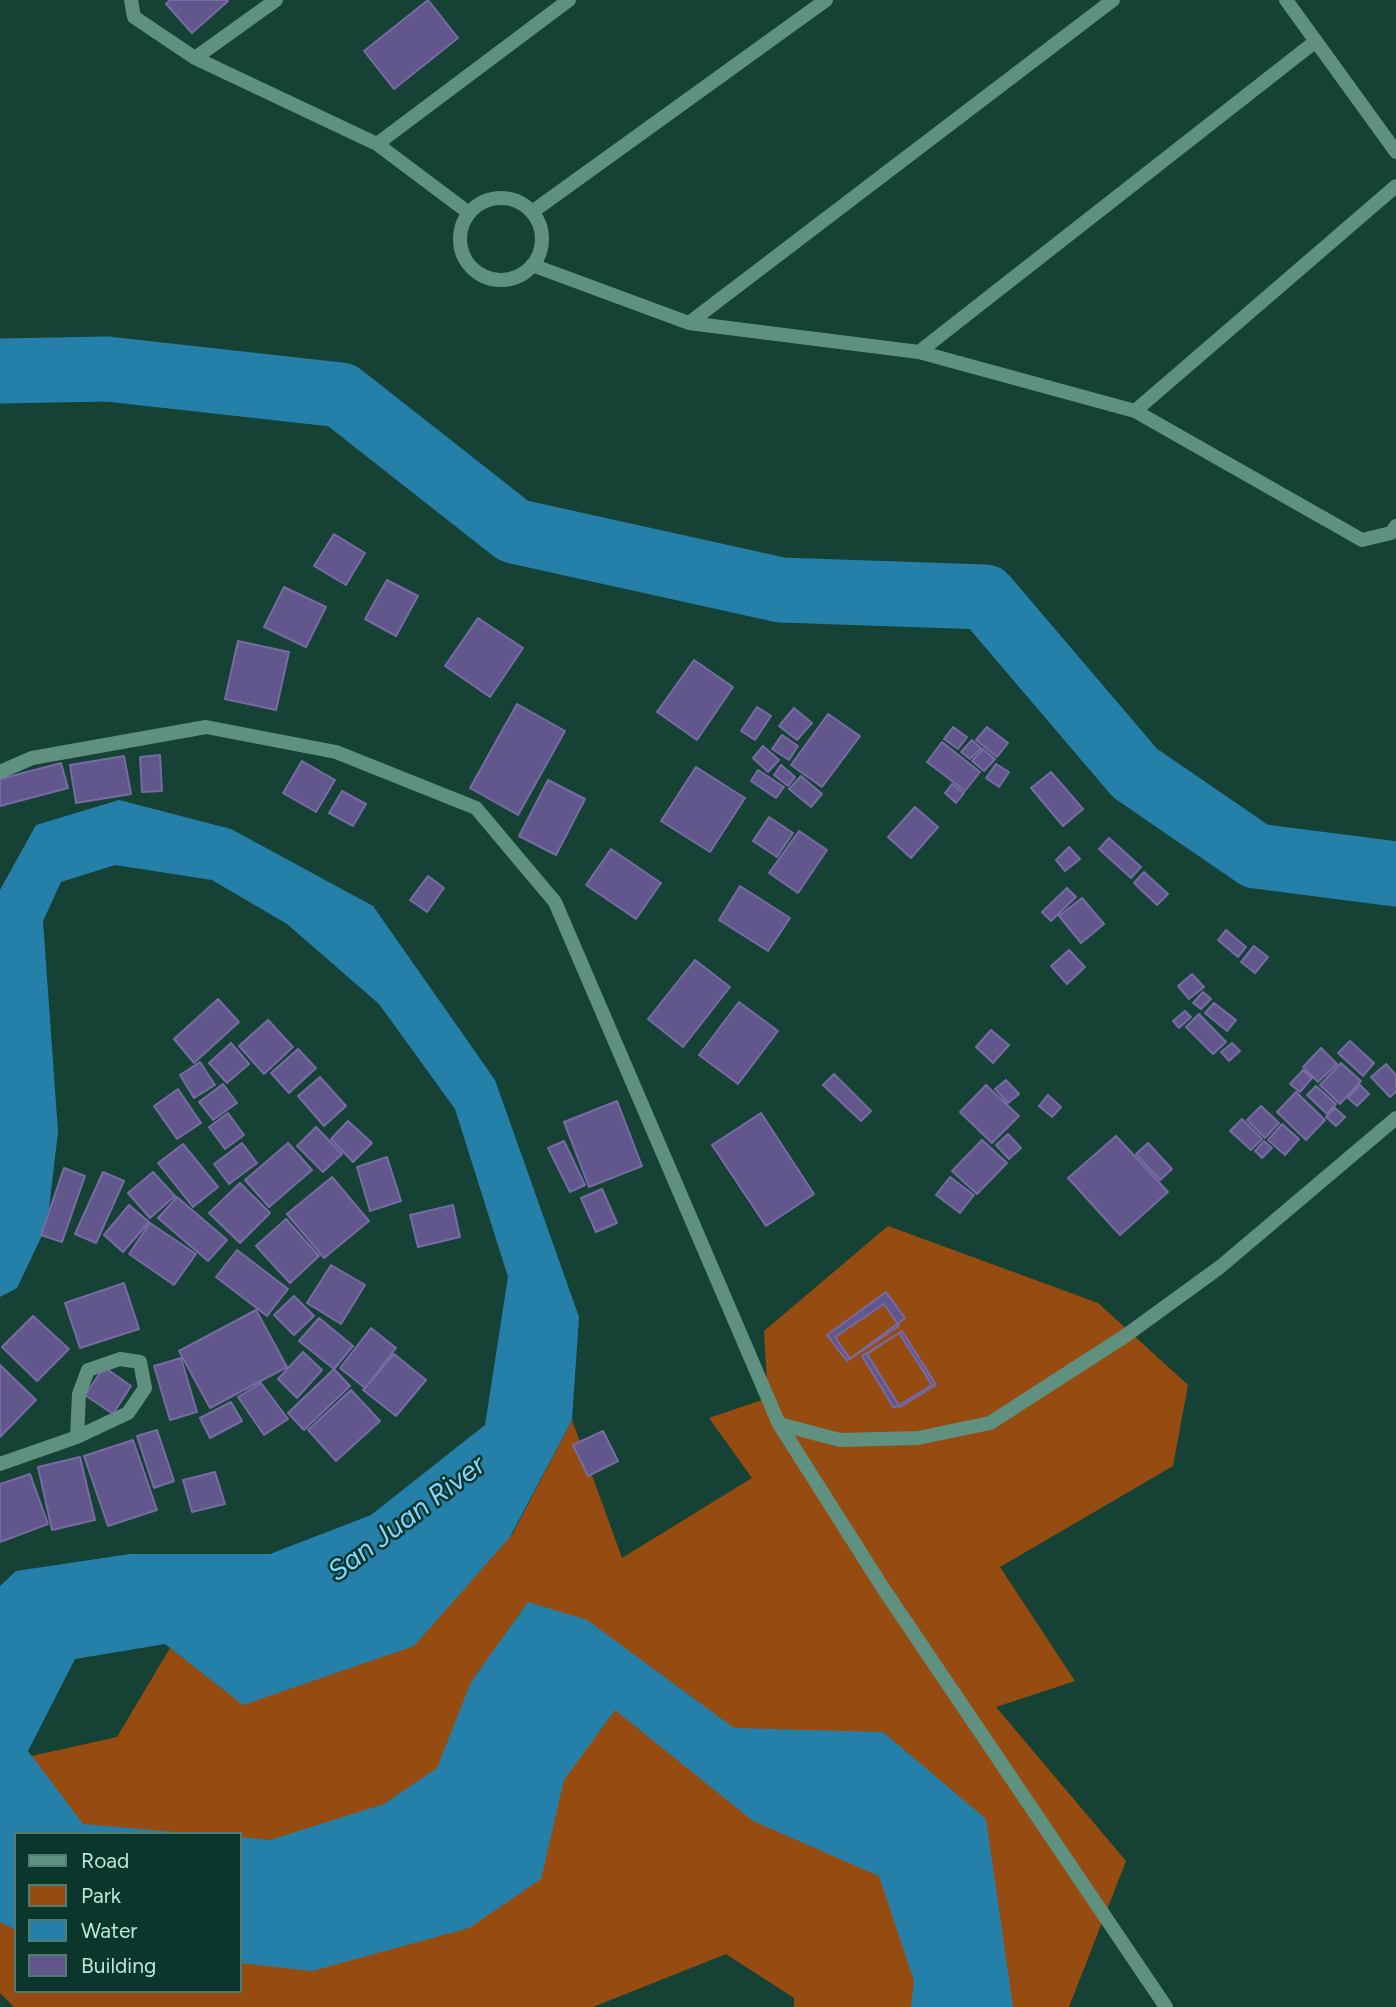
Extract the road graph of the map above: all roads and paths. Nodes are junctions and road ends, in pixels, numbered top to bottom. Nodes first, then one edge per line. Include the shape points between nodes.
1 (131, 0) edge
2 (276, 0) edge
3 (569, 0) edge
4 (826, 0) edge
5 (1113, 0) edge
6 (1286, 0) edge
7 (1316, 41) junction
8 (195, 58) junction
9 (376, 144) junction
10 (1396, 152) edge
11 (1396, 186) edge
12 (532, 212) junction
13 (469, 213) junction
14 (532, 265) junction
15 (689, 323) junction
16 (919, 352) junction
17 (1135, 411) junction
18 (1396, 526) edge
19 (0, 772) edge
20 (1396, 1118) edge
21 (779, 1424) junction
22 (77, 1437) junction
23 (0, 1464) edge
24 (1166, 2007) edge

1 - 8 street via 134,17
2 - 8 street
3 - 9 street
4 - 12 street
5 - 15 street
6 - 7 street
7 - 10 street
7 - 16 street
8 - 9 street
9 - 13 street
11 - 17 street
12 - 13 street via 508,198 493,198
12 - 14 street via 542,238
13 - 14 street via 460,239 462,253 475,270 494,279 508,279
14 - 15 street
15 - 16 street
16 - 17 street
17 - 18 street via 1362,540 1391,533
19 - 21 street via 32,758 206,727 336,752 476,808 555,902
20 - 21 street via 1220,1267 1125,1336 990,1423 918,1438 840,1440
21 - 24 street via 883,1588
22 - 22 street via 79,1394 88,1370 120,1359 140,1362 145,1388 128,1413
22 - 23 street

